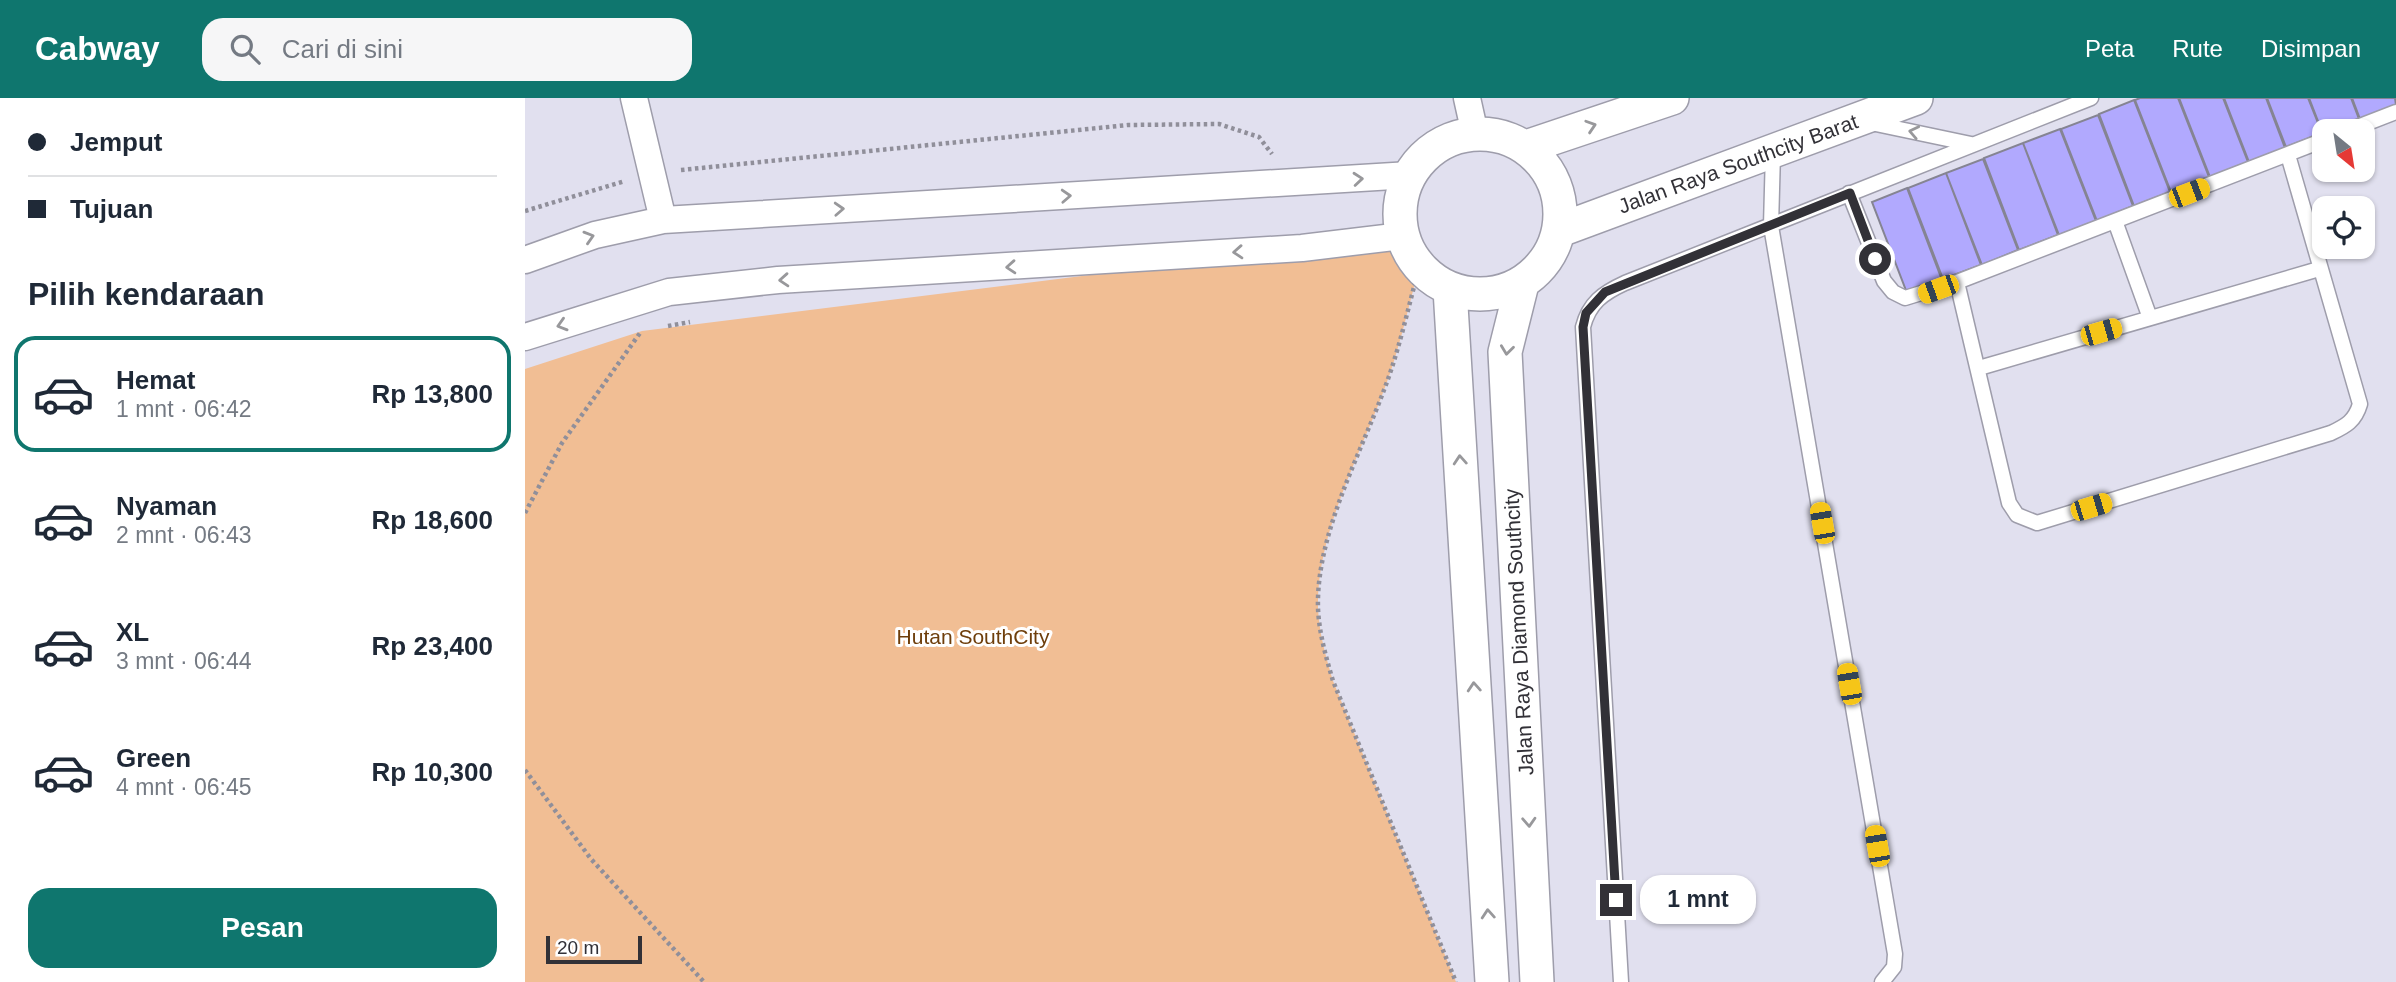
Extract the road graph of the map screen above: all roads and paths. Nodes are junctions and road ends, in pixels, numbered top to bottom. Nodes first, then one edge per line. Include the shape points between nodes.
1 (634, 98) edge
2 (1467, 98) edge
3 (1672, 98) edge
4 (1916, 98) edge
5 (2091, 98) edge
6 (1635, 106) edge
7 (2396, 112) edge
8 (1856, 120) junction
9 (2375, 120) edge
10 (1475, 134) junction
11 (1972, 144) junction
12 (2312, 146) edge
13 (1526, 147) junction
14 (1773, 151) junction
15 (2288, 155) junction
16 (652, 173) junction
17 (1410, 175) junction
18 (1296, 184) junction
19 (1850, 193) junction
20 (525, 211) edge
21 (663, 220) junction
22 (2115, 221) junction
23 (1772, 226) junction
24 (1560, 230) junction
25 (1402, 236) junction
26 (525, 260) edge
27 (1419, 268) junction
28 (2319, 269) junction
29 (1957, 282) junction
30 (1522, 284) junction
31 (1450, 289) junction
32 (669, 292) junction
33 (2150, 318) junction
34 (525, 337) edge
35 (1979, 368) junction
36 (525, 513) edge
37 (525, 770) edge
38 (704, 982) edge
39 (1456, 982) edge
40 (1492, 982) edge
41 (1537, 982) edge
42 (1621, 982) edge
43 (1882, 982) edge

1 - 16 street
2 - 10 street
3 - 6 street
4 - 8 street, Jalan Raya Southcity Barat
5 - 11 lane
13 -> 6 street
7 - 9 lane
11 -> 8 lane
8 - 14 street, Jalan Raya Southcity Barat
10 - 13 street via 1501,136
10 - 17 street via 1450,140 1427,154
11 - 19 lane
12 - 15 lane
13 - 24 street via 1552,179 1560,199
14 - 23 lane
14 - 24 street, Jalan Raya Southcity Barat
15 - 22 lane
15 - 28 lane
16 - 18 path via 1128,125 1219,124 1259,137
16 - 20 path
16 - 21 street
18 -> 17 street
17 - 25 street via 1400,204
21 -> 18 street
19 - 23 lane
19 - 29 lane via 1884,281 1893,292 1905,298
26 -> 21 street via 594,235
22 - 29 lane
22 - 33 lane
23 - 42 lane via 1605,292 1586,313 1583,327
23 - 43 lane via 1895,954 1894,967
24 - 30 street via 1547,261
25 - 27 street
25 -> 32 street via 1302,248 778,280
27 - 31 street
27 - 39 path via 1385,388 1330,537 1320,574 1318,607 1333,681
28 - 33 lane
28 - 35 lane via 2360,404 2347,426 2038,523 2025,521 2009,503
29 - 35 lane
30 - 31 street via 1499,293 1474,295
30 -> 41 street, Jalan Raya Diamond Southcity via 1505,352
40 -> 31 street
32 -> 34 street
32 - 36 path via 562,443
33 - 35 lane
37 - 38 path via 591,859

